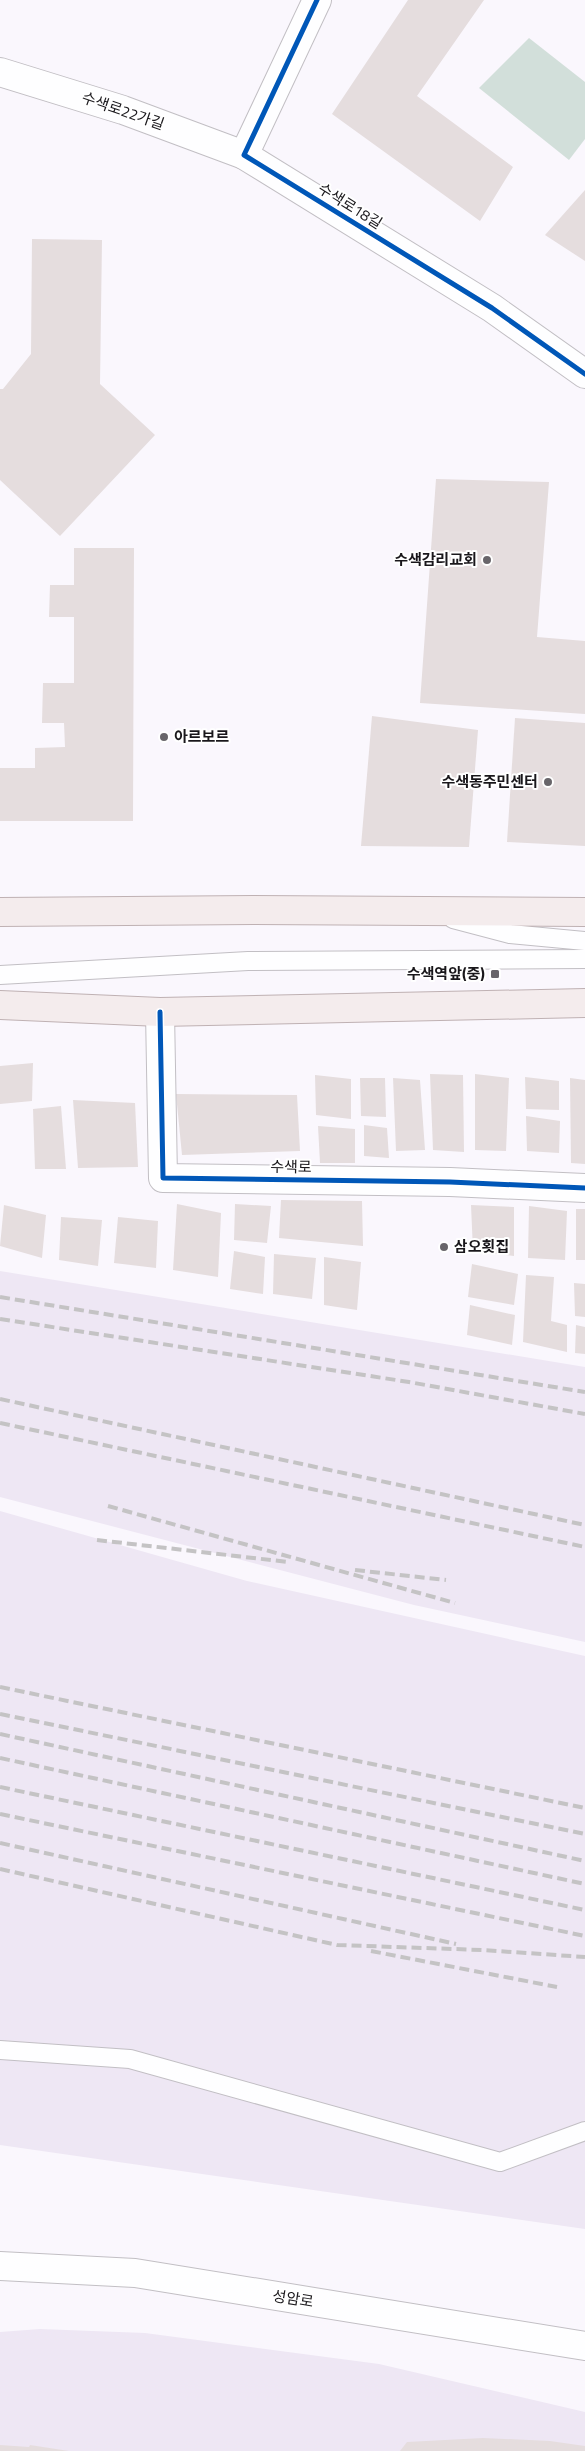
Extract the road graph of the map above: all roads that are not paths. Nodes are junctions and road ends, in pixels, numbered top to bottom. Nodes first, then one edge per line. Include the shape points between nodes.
1 (318, 0) edge
2 (0, 72) edge
3 (244, 156) junction
4 (585, 374) edge
5 (423, 911) junction
6 (0, 912) edge
7 (585, 912) edge
8 (585, 941) edge
9 (585, 960) edge
10 (0, 975) edge
11 (585, 1003) edge
12 (0, 1005) edge
13 (160, 1012) junction
14 (585, 1188) edge
15 (0, 2050) edge
16 (585, 2131) edge
17 (0, 2266) edge
18 (585, 2346) edge

1 - 3 street
2 - 3 street, 수색로22가길 via 123,110
3 - 4 street, 수색로18길 via 492,308
5 - 6 main road
5 - 7 main road
5 - 8 lane via 510,934
9 - 10 lane via 248,961
11 - 13 main road
12 - 13 main road
13 - 14 street, 수색로 via 163,1178 450,1182
15 - 16 lane via 130,2059 500,2162
17 - 18 street, 성암로 via 135,2273

